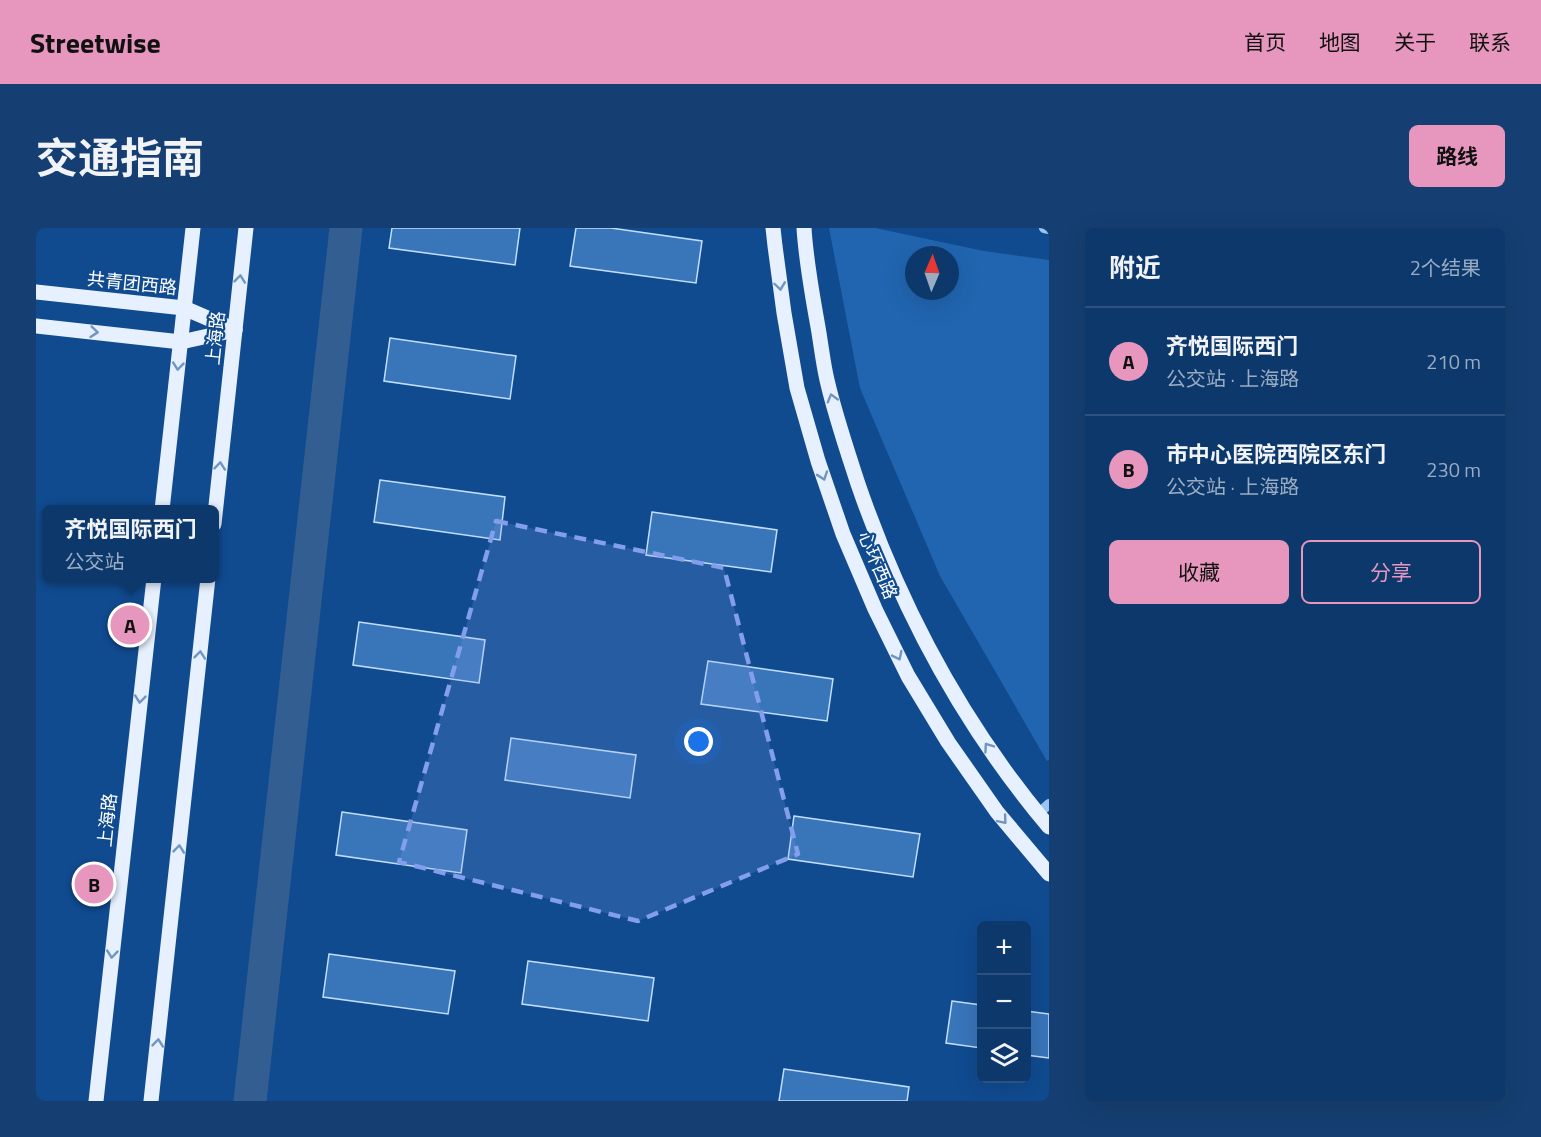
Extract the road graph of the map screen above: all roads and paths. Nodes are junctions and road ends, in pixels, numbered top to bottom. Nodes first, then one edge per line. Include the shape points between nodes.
1 (193, 228) edge
2 (246, 228) edge
3 (773, 228) edge
4 (804, 228) edge
5 (1044, 228) edge
6 (1049, 229) edge
7 (36, 292) edge
8 (184, 308) junction
9 (36, 326) edge
10 (235, 330) junction
11 (180, 342) junction
12 (163, 505) edge
13 (216, 505) edge
14 (154, 583) edge
15 (208, 583) edge
16 (1043, 809) edge
17 (1049, 827) edge
18 (1049, 874) edge
19 (96, 1101) edge
20 (151, 1101) edge

1 - 8 main road, 上海路
10 -> 2 main road, 上海路
3 -> 18 main road, 心环西路 via 797,388 843,534 875,609 908,676 948,741 997,812
16 -> 4 main road, 心环西路 via 1021,794 973,725 935,661 872,523 827,381
5 - 6 street
7 - 8 main road, 共青团西路
8 - 10 main road, 共青团西路
8 - 11 main road, 上海路
9 -> 11 main road
10 - 11 main road
13 -> 10 main road, 上海路
11 -> 12 main road, 上海路
14 -> 19 main road, 上海路
20 -> 15 main road
16 - 17 main road, 心环西路

